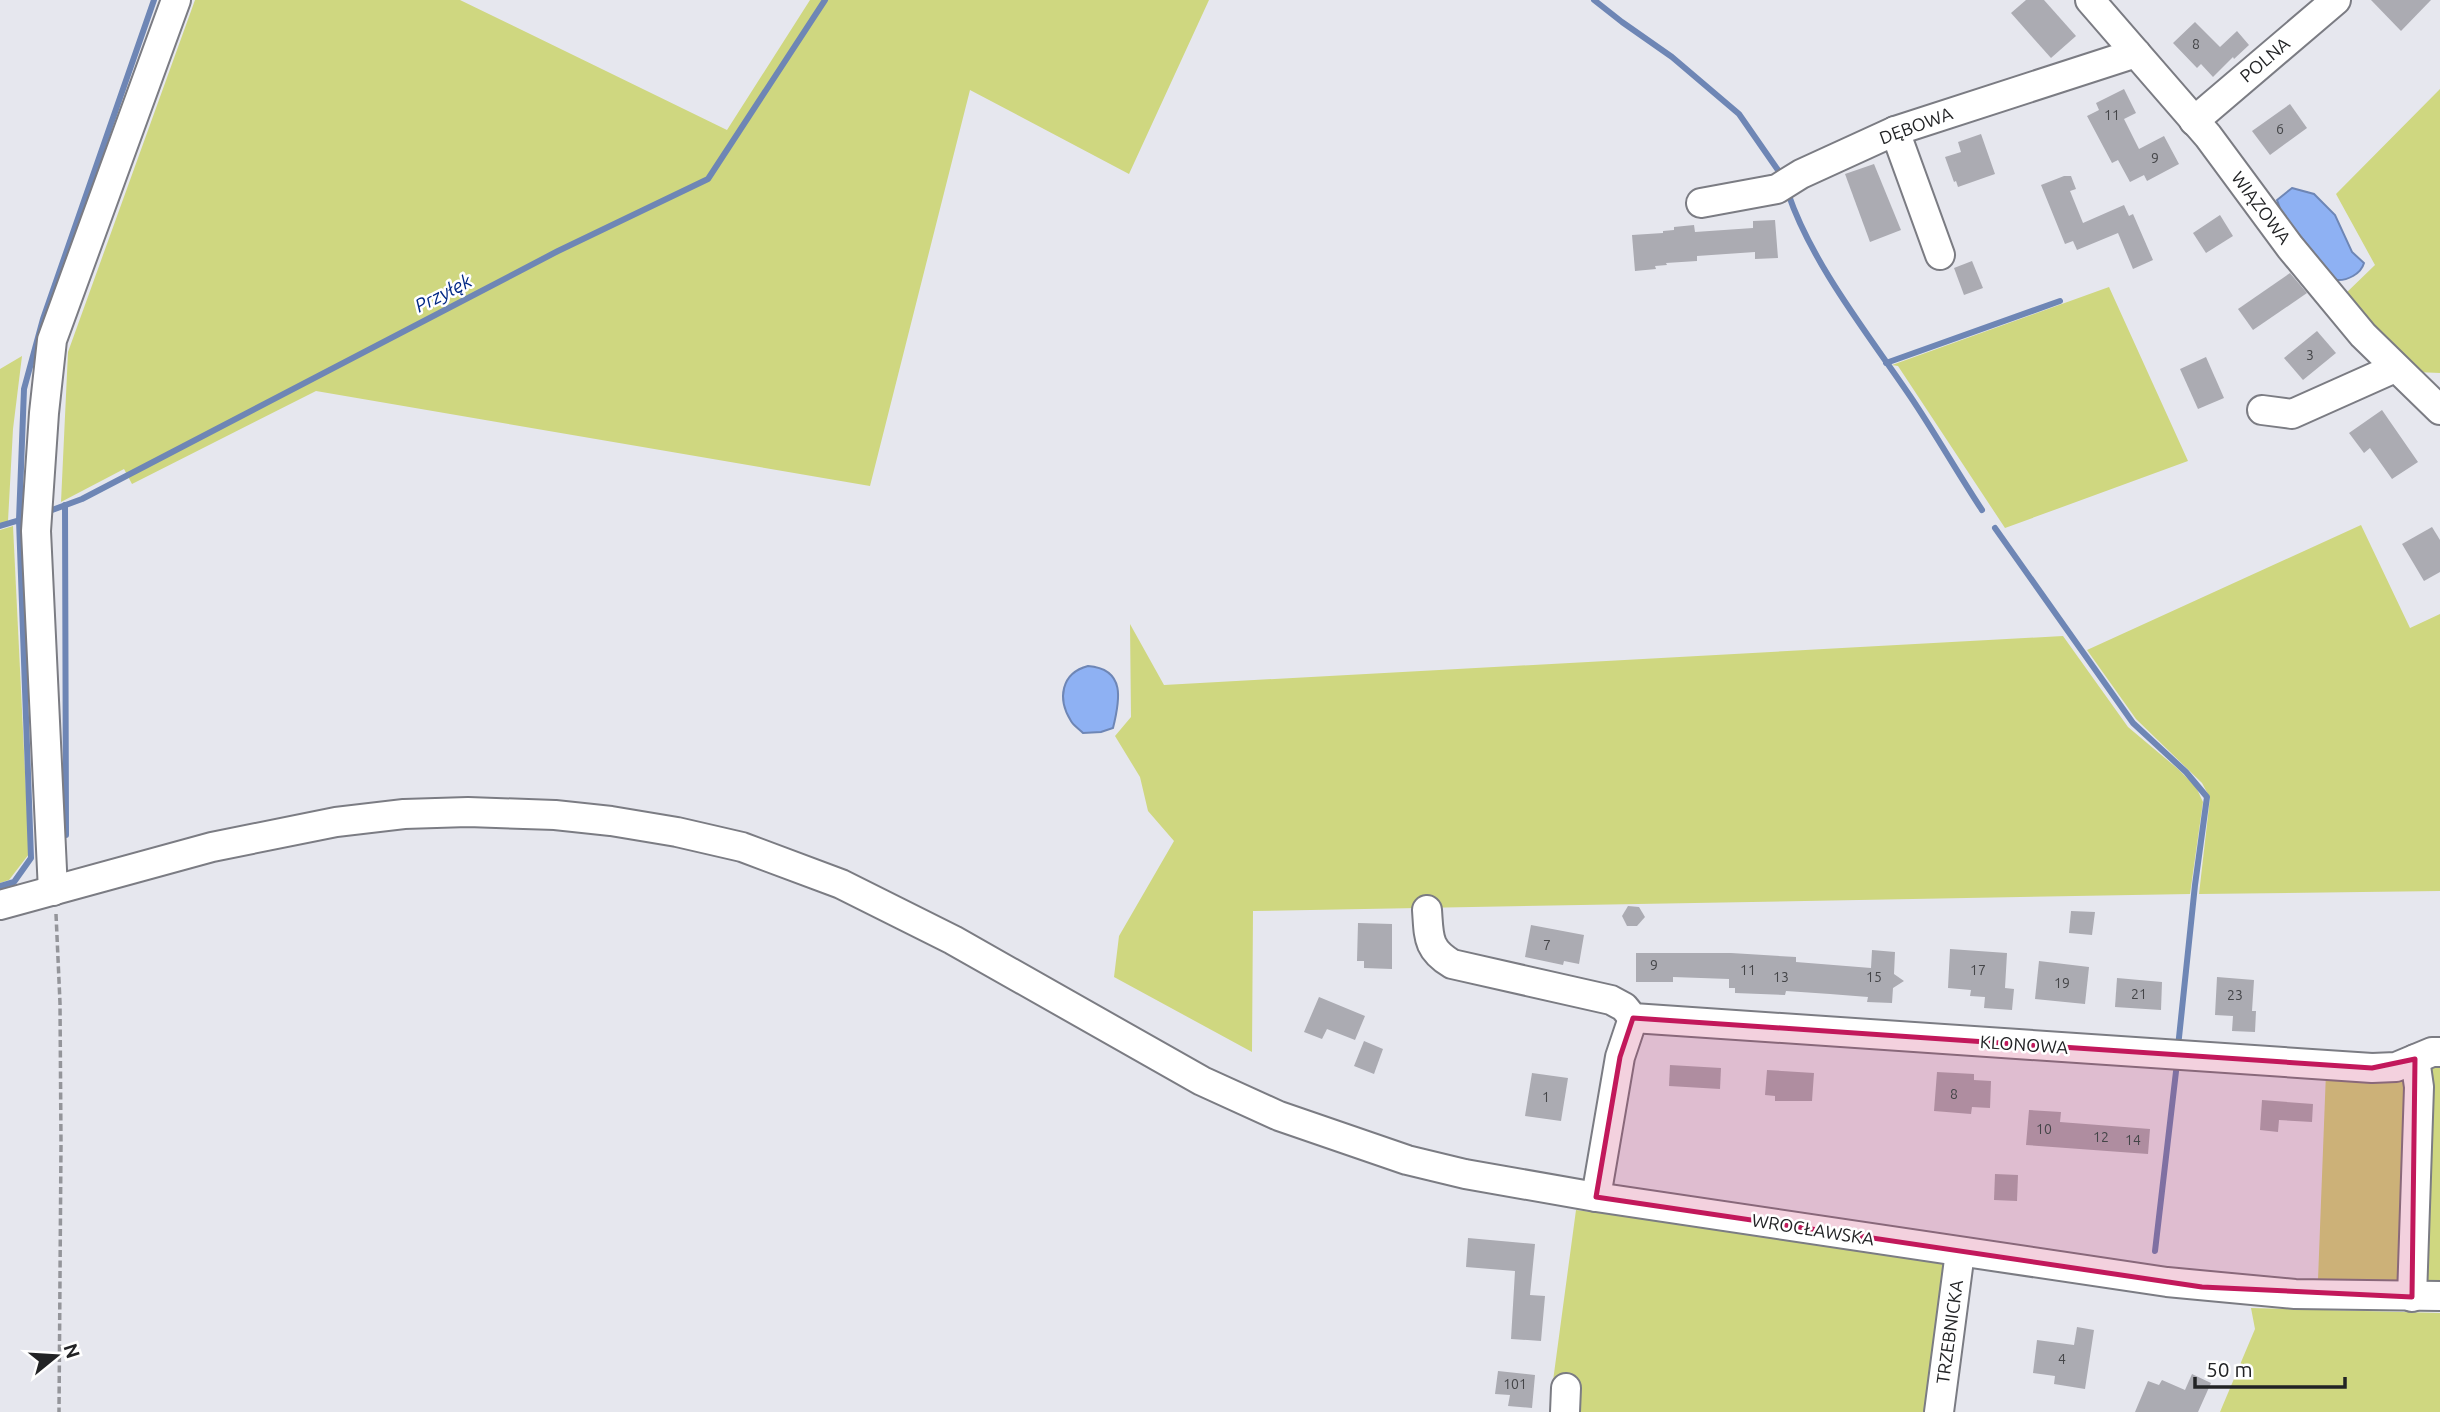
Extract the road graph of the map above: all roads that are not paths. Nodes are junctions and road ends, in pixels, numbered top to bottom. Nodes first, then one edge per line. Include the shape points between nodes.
1 (176, 0) edge
2 (2090, 0) edge
3 (2336, 0) edge
4 (2136, 53) junction
5 (2194, 121) junction
6 (1895, 131) junction
7 (1701, 203) dead end
8 (1940, 255) dead end
9 (2395, 368) junction
10 (2262, 410) dead end
11 (2440, 410) edge
12 (52, 891) junction
13 (0, 905) edge
14 (1427, 910) dead end
15 (1633, 1018) junction
16 (2428, 1055) edge
17 (1596, 1197) junction
18 (1960, 1252) junction
19 (2426, 1296) edge
20 (1938, 1412) edge

1 - 12 street via 52,340 37,531
2 - 4 street, WIĄZOWA
3 - 5 street, POLNA
4 - 5 street, WIĄZOWA
4 - 6 street, DĘBOWA
5 - 9 street, WIĄZOWA via 2290,247
6 - 7 street, DĘBOWA via 1777,189
6 - 8 street
9 - 10 street via 2291,414
9 - 11 street, WIĄZOWA
12 - 13 street, WROCŁAWSKA
12 - 17 street, WROCŁAWSKA via 234,842 373,817 501,813 651,827 742,847 841,884 953,940 1202,1081 1279,1116 1407,1160
14 - 15 street via 1433,950 1452,964 1611,1000
15 - 16 street, KLONOWA via 2372,1068 2396,1067
15 - 17 street via 1620,1057
16 - 19 street, KLONOWA via 2419,1087
17 - 18 street, WROCŁAWSKA
18 - 19 street, WROCŁAWSKA via 2202,1287
18 - 20 street, TRZEBNICKA

